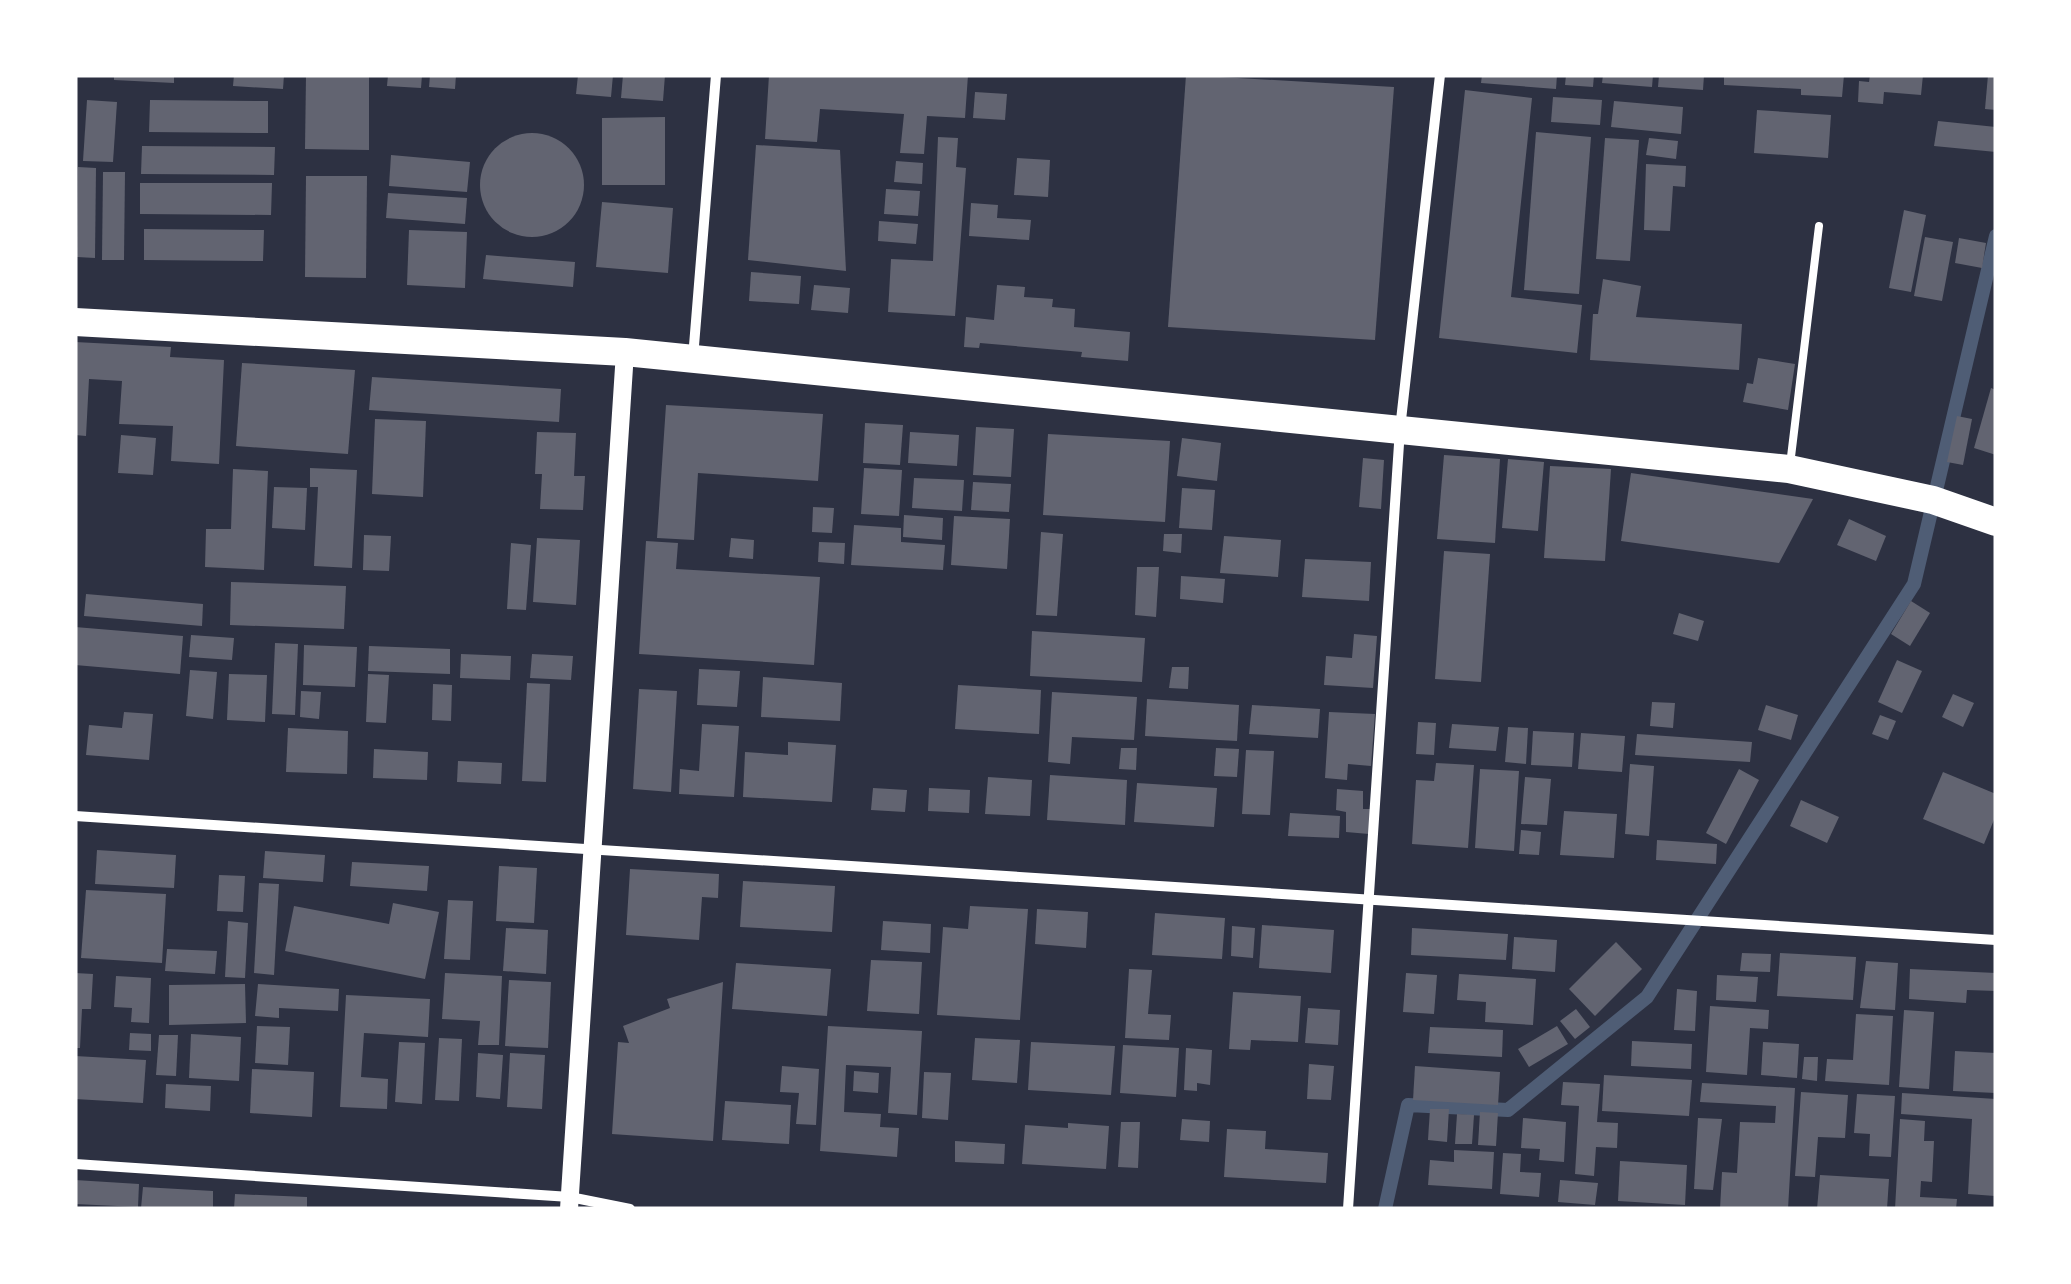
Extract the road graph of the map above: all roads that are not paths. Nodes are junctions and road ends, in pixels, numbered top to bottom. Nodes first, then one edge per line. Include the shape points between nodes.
1 (716, 75) edge
2 (1440, 75) edge
3 (1819, 226) dead end
4 (75, 322) edge
5 (625, 352) junction
6 (693, 359) junction
7 (1400, 429) junction
8 (1789, 469) junction
9 (1996, 522) edge
10 (75, 816) edge
11 (591, 849) junction
12 (1371, 899) junction
13 (1996, 940) edge
14 (75, 1164) edge
15 (570, 1203) edge
16 (630, 1209) edge
17 (1348, 1209) edge

1 - 6 street
2 - 7 street
3 - 8 lane
4 - 5 highway
5 - 6 highway
5 - 11 street
6 - 7 highway
7 - 8 highway
7 - 12 street
8 - 9 highway via 1933,500
10 - 11 street
11 - 12 street
11 - 15 street
12 - 13 street
12 - 17 street
14 - 15 street
15 - 16 street

